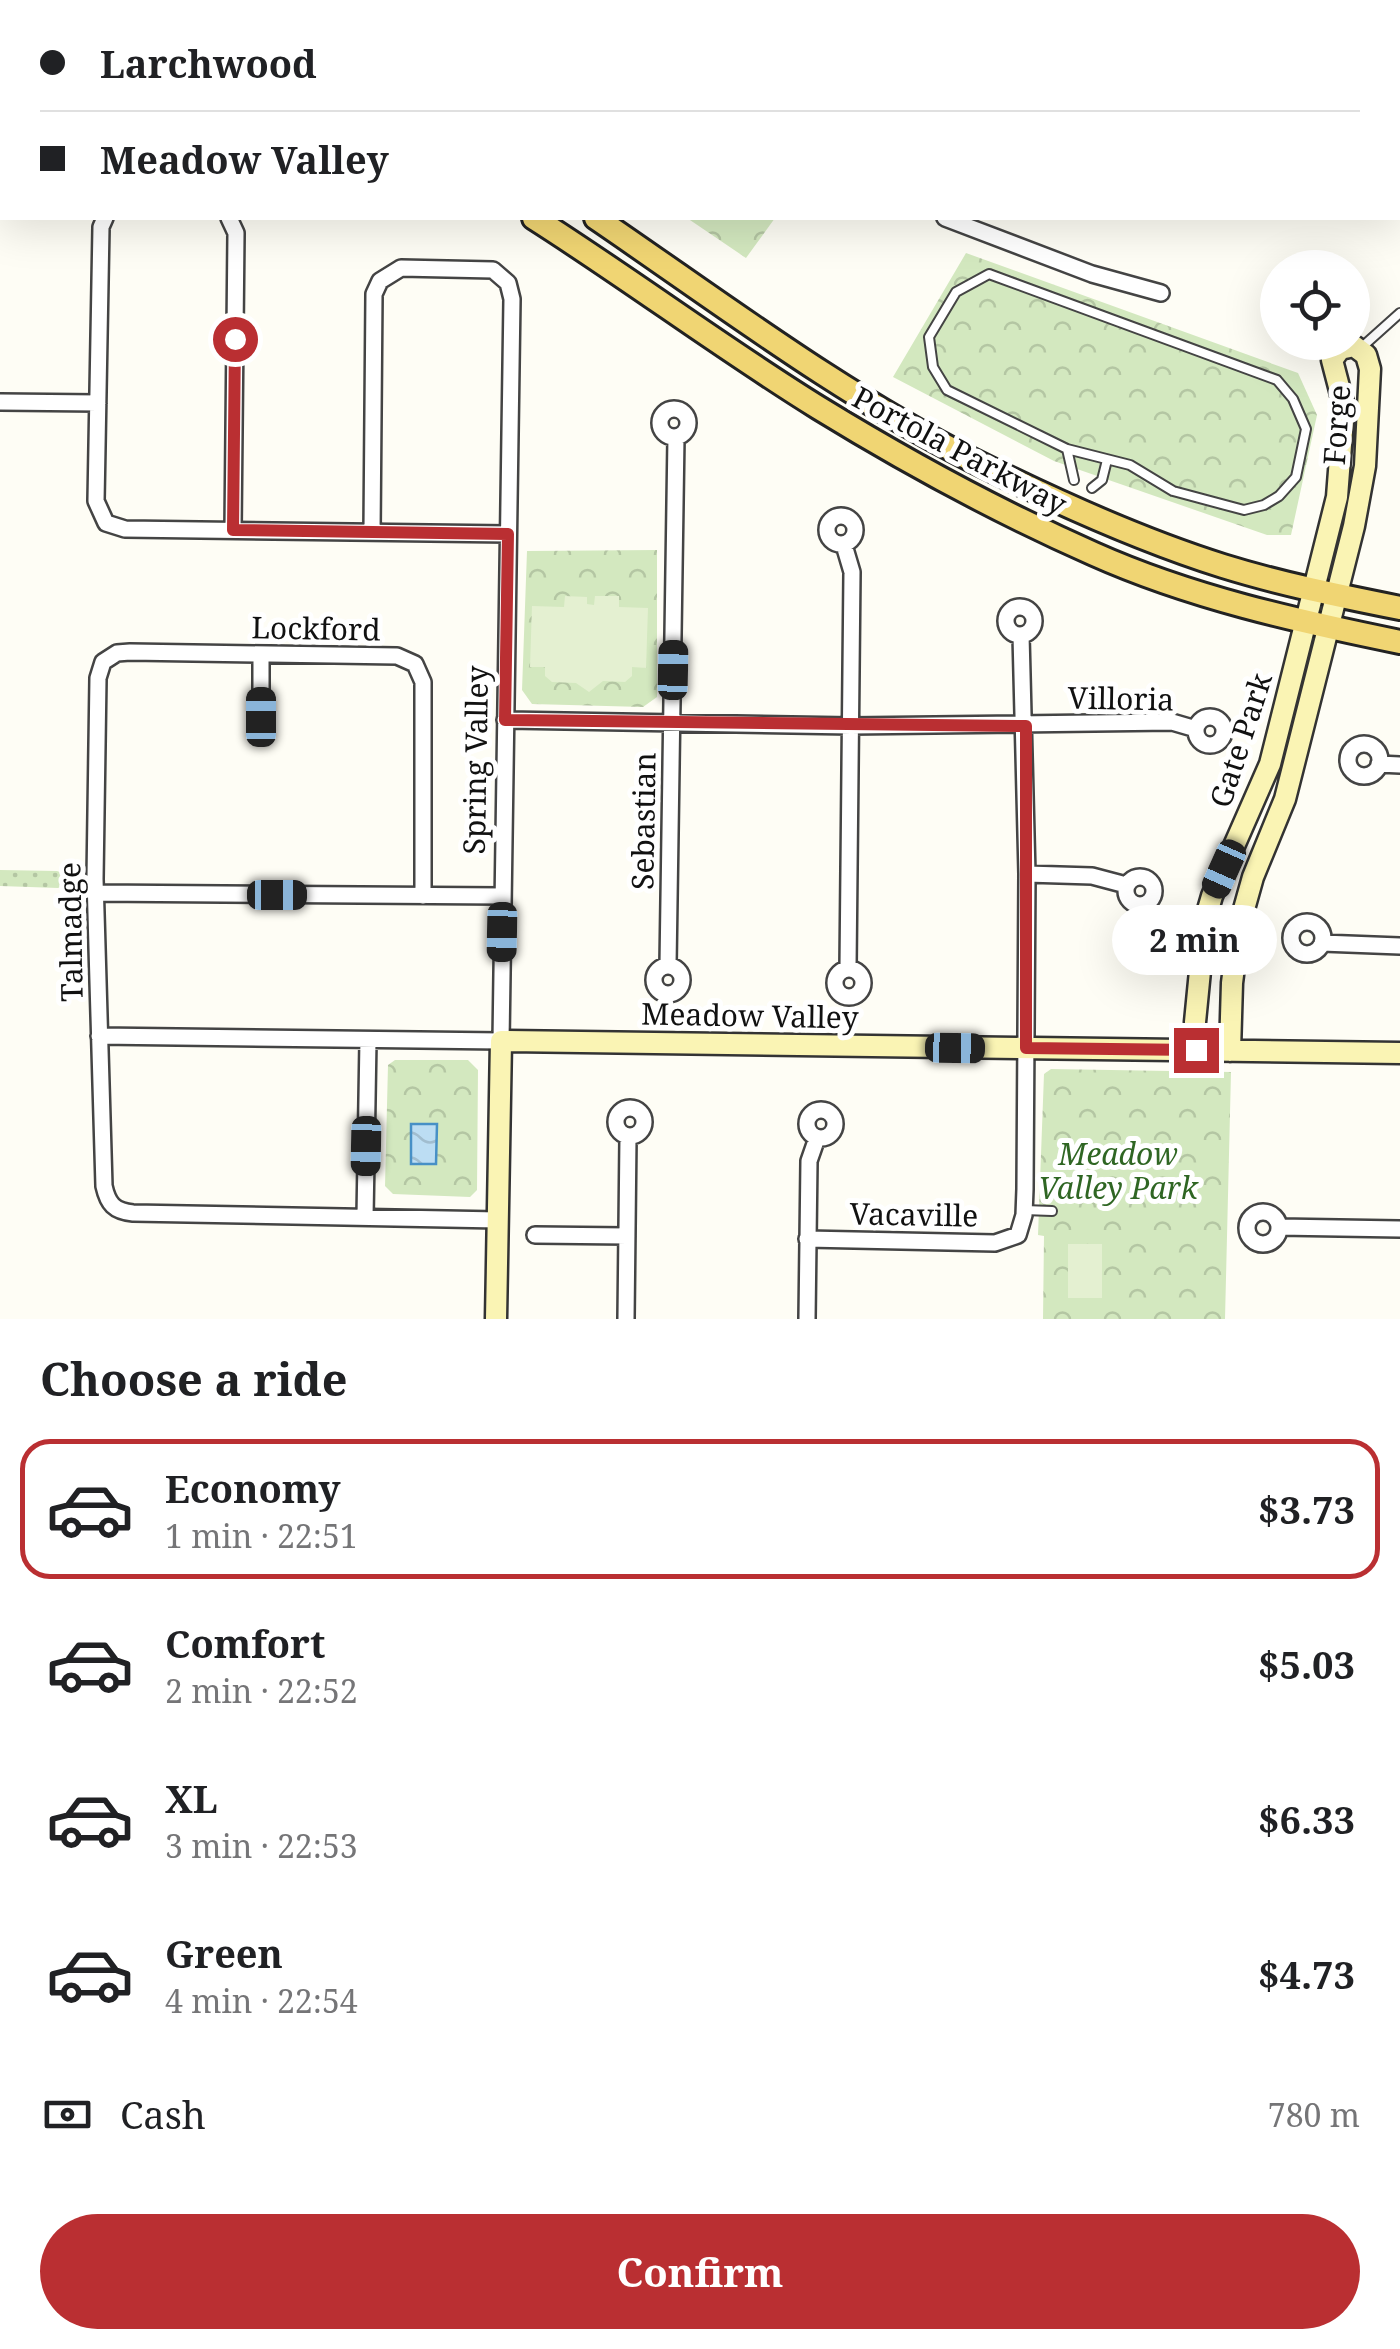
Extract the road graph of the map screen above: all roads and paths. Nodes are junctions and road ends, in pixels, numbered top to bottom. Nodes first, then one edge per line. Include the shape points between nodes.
1 (105, 220) edge
2 (230, 220) edge
3 (537, 220) edge
4 (599, 220) edge
5 (950, 220) edge
6 (1161, 294) dead end
7 (1400, 313) edge
8 (1370, 340) edge
9 (1332, 360) edge
10 (1366, 360) edge
11 (0, 402) edge
12 (98, 403) junction
13 (676, 437) dead end
14 (1067, 449) junction
15 (1107, 460) junction
16 (1074, 480) dead end
17 (1092, 488) dead end
18 (233, 530) junction
19 (372, 532) junction
20 (508, 534) junction
21 (844, 545) dead end
22 (1326, 593) junction
23 (1400, 608) edge
24 (1318, 624) junction
25 (1021, 635) dead end
26 (1400, 642) edge
27 (262, 654) junction
28 (104, 662) joint
29 (505, 720) junction
30 (672, 724) junction
31 (851, 726) junction
32 (1026, 726) junction
33 (1196, 729) dead end
34 (261, 735) dead end
35 (1379, 764) dead end
36 (1400, 765) edge
37 (1027, 874) junction
38 (1126, 885) dead end
39 (95, 893) junction
40 (422, 896) junction
41 (502, 896) junction
42 (1322, 943) dead end
43 (1400, 946) edge
44 (1200, 962) junction
45 (668, 965) dead end
46 (1234, 966) junction
47 (848, 968) dead end
48 (99, 1036) junction
49 (368, 1040) junction
50 (500, 1042) junction
51 (1026, 1048) junction
52 (1196, 1050) junction
53 (1230, 1051) junction
54 (1400, 1053) edge
55 (628, 1136) dead end
56 (817, 1138) dead end
57 (1024, 1210) junction
58 (1052, 1212) dead end
59 (366, 1217) junction
60 (498, 1220) junction
61 (1278, 1226) dead end
62 (1400, 1229) edge
63 (536, 1235) dead end
64 (627, 1236) junction
65 (807, 1239) junction
66 (496, 1319) edge
67 (626, 1319) edge
68 (806, 1319) edge

1 - 12 street
2 - 18 street via 236,233
3 - 24 main road, Portola Parkway via 817,406 964,492 1097,556 1222,600
4 - 22 main road, Portola Parkway via 823,373 970,459 1132,532
5 - 6 street
7 - 8 lane
9 - 22 street, Forge via 1343,393 1344,441
10 - 22 street, Forge via 1365,466
11 - 12 street
12 - 18 street via 96,502 110,526
13 - 30 street, Sebastian
14 - 15 lane
14 - 15 lane via 948,390 933,367 928,337 956,292 989,274 1244,366 1277,380 1306,429 1296,477 1264,506 1244,510 1172,491 1130,465
14 - 16 lane
15 - 17 lane via 1102,480
18 - 19 street
19 - 20 street
19 - 20 street, Spring Valley via 374,294 380,280 401,268 493,270 508,283
20 - 29 street, Spring Valley
21 - 31 street via 852,572
22 - 23 main road, Portola Parkway
22 - 24 street, Forge
24 - 26 main road, Portola Parkway
24 - 44 street, Gate Park via 1270,764 1212,896
24 - 46 street, Gate Park via 1285,798 1253,877
25 - 32 street
27 - 28 street, Lockford via 130,652
27 - 34 street
27 - 40 street, Lockford via 397,656 420,671
28 - 39 street, Talmadge via 98,678
29 - 30 street, Villoria
29 - 41 street, Spring Valley
30 - 31 street, Villoria
30 - 45 street, Sebastian
31 - 32 street, Villoria
31 - 47 street
32 - 33 street, Villoria via 1172,722
32 - 37 street
35 - 36 street
37 - 38 street via 1092,876
37 - 51 street
39 - 40 street
39 - 48 street, Talmadge
40 - 41 street
41 - 50 street, Spring Valley
42 - 43 street
44 - 46 street
44 - 52 street, Gate Park
46 - 53 street, Gate Park
48 - 49 street, Meadow Valley
48 - 59 street, Talmadge via 104,1186 115,1209
49 - 50 street, Meadow Valley
49 - 59 street
50 - 51 street, Meadow Valley
50 - 60 street, Spring Valley
51 - 52 street, Meadow Valley
51 - 57 street
52 - 53 street, Meadow Valley
53 - 54 street, Meadow Valley
55 - 64 street
56 - 65 street via 809,1160
57 - 58 lane
57 - 65 street, Vacaville via 1018,1234 995,1244
59 - 60 street
60 - 66 street, Spring Valley
61 - 62 street
63 - 64 street
64 - 67 street
65 - 68 street

